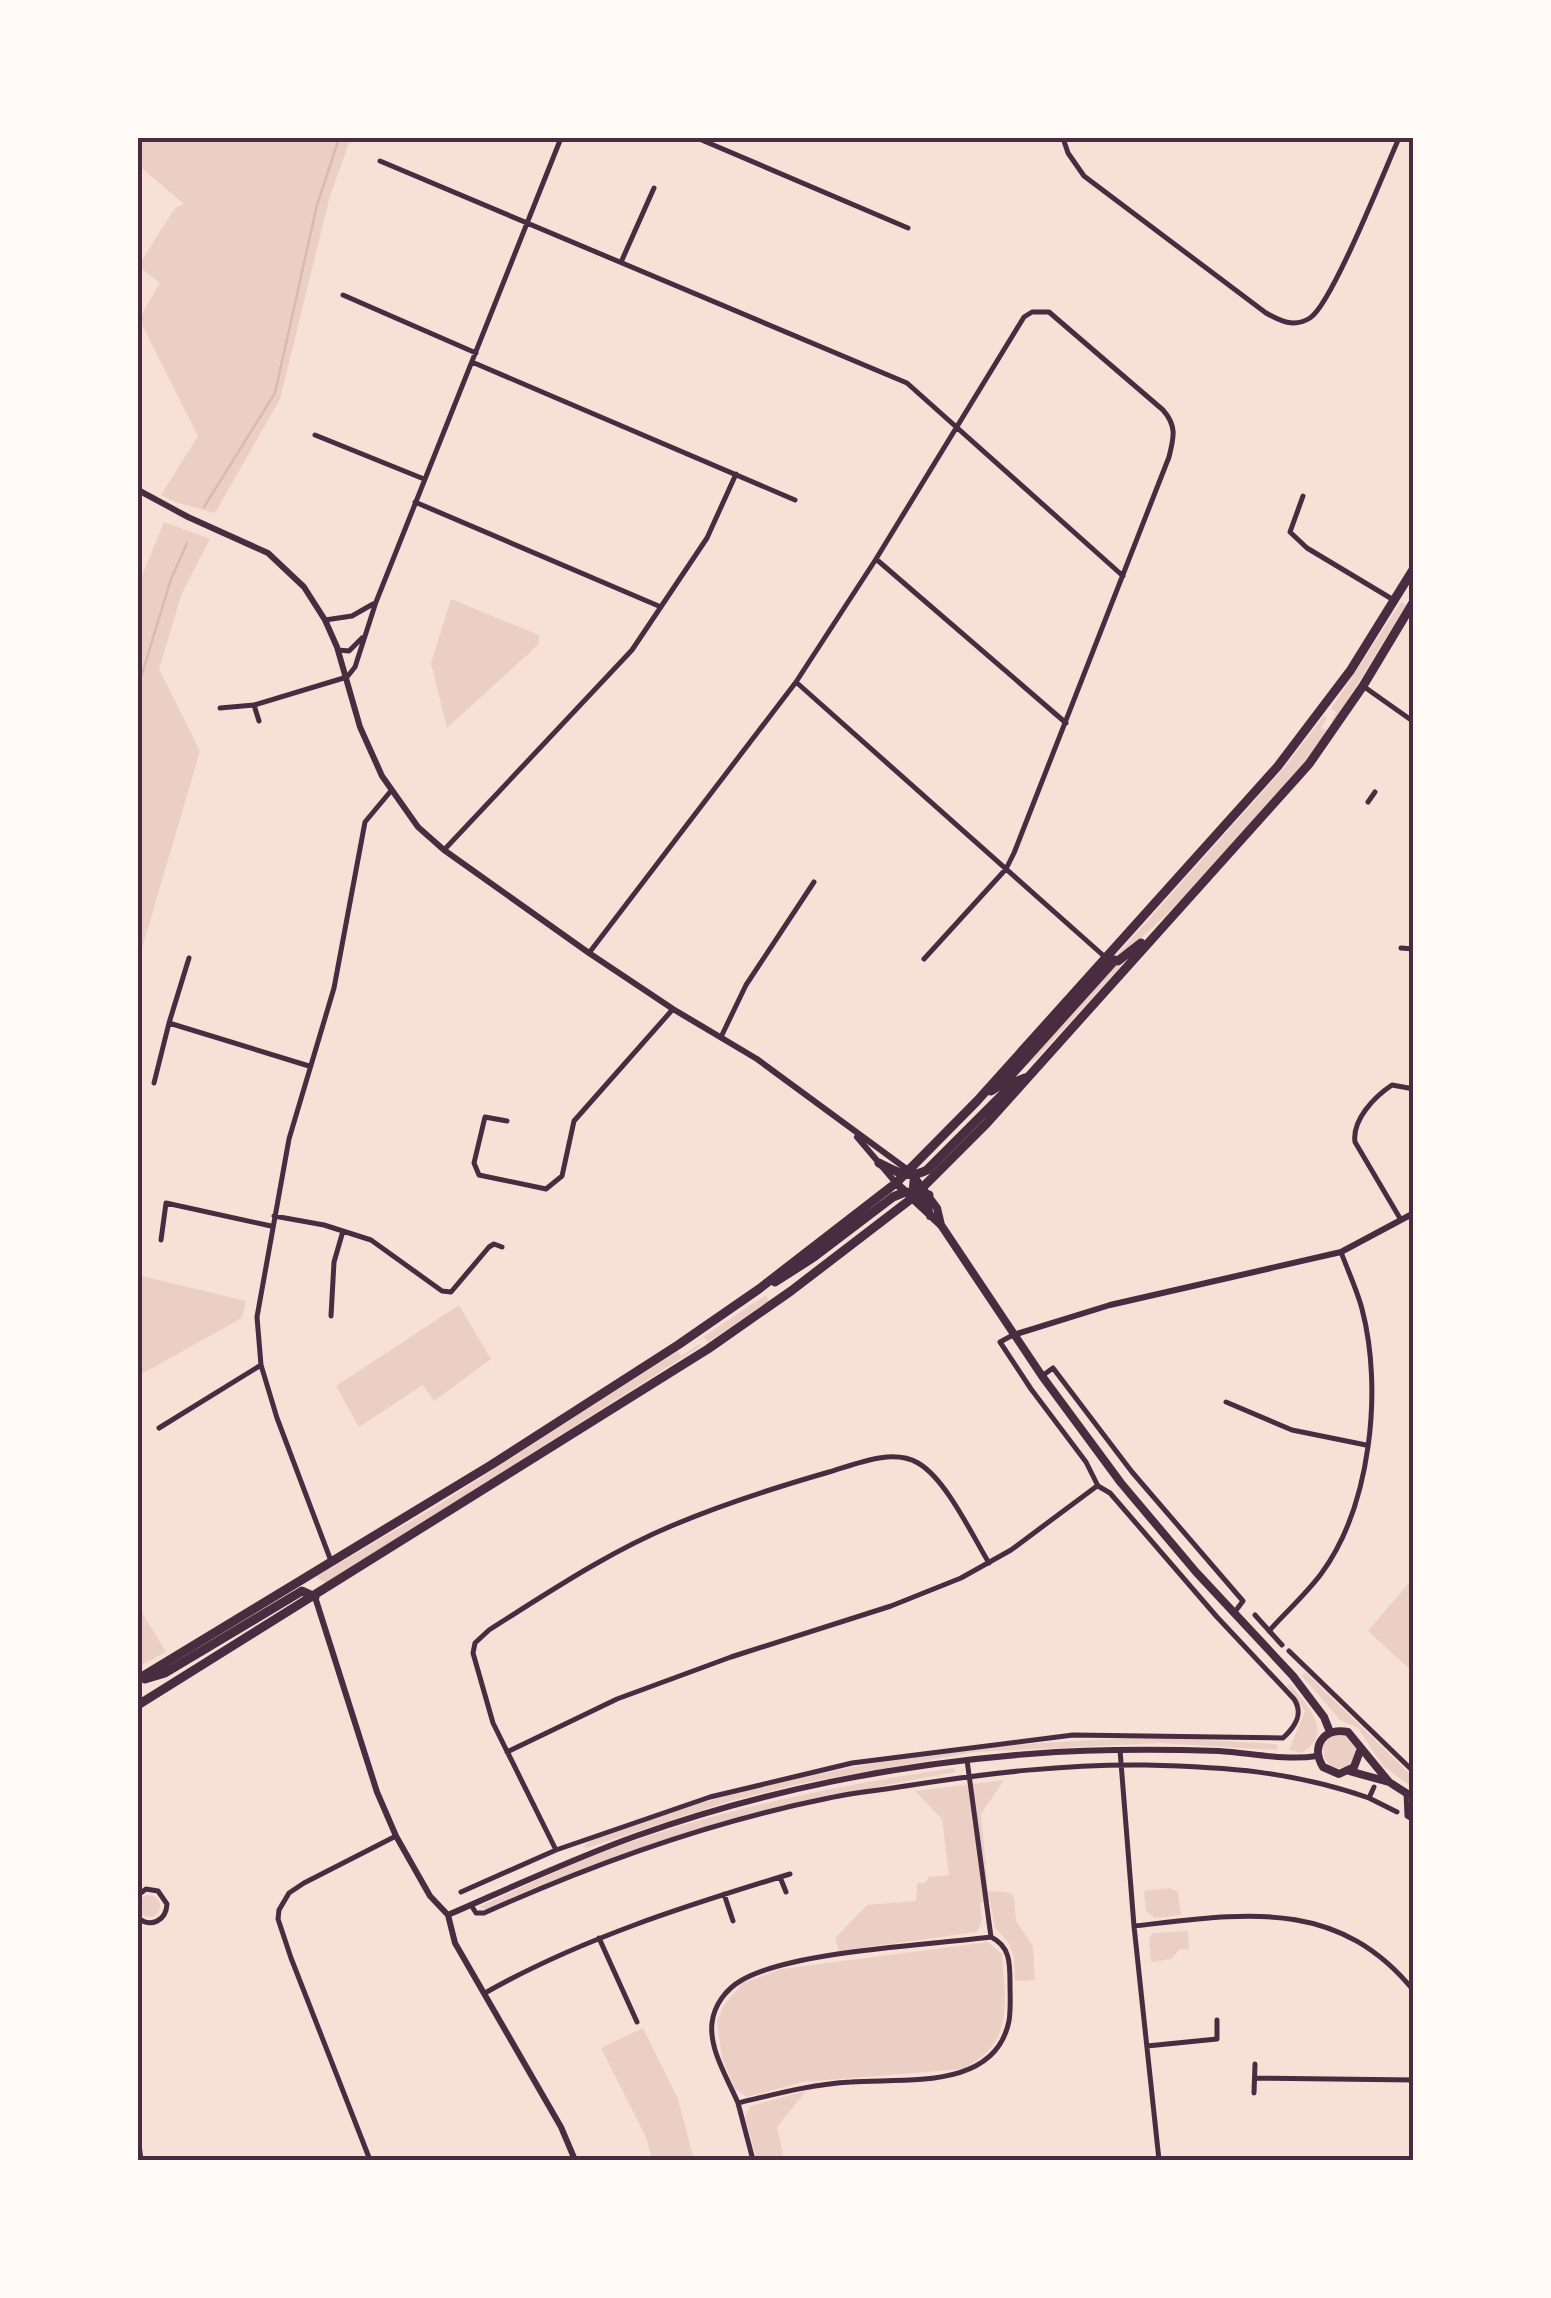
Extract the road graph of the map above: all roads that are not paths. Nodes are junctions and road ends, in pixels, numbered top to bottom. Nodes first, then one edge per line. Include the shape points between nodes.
1 (560, 138) edge
2 (697, 138) edge
3 (1063, 138) edge
4 (1399, 138) edge
5 (710, 140) edge
6 (380, 161) dead end
7 (654, 188) dead end
8 (528, 221) junction
9 (908, 228) dead end
10 (622, 260) junction
11 (343, 295) dead end
12 (476, 353) junction
13 (472, 362) junction
14 (957, 425) junction
15 (315, 436) dead end
16 (736, 474) junction
17 (424, 480) junction
18 (138, 490) edge
19 (1303, 496) dead end
20 (795, 500) dead end
21 (416, 502) junction
22 (876, 559) junction
23 (1414, 568) edge
24 (1124, 576) junction
25 (1395, 600) junction
26 (376, 602) junction
27 (1414, 602) edge
28 (661, 608) junction
29 (325, 620) junction
30 (367, 632) junction
31 (338, 650) junction
32 (347, 677) junction
33 (796, 682) junction
34 (1364, 686) junction
35 (228, 694) dead end
36 (254, 705) junction
37 (260, 721) dead end
38 (1414, 722) edge
39 (1066, 723) junction
40 (390, 792) junction
41 (1376, 792) dead end
42 (1368, 802) dead end
43 (444, 850) junction
44 (1006, 869) junction
45 (814, 882) dead end
46 (1401, 948) dead end
47 (1414, 949) edge
48 (589, 954) junction
49 (189, 958) dead end
50 (924, 958) dead end
51 (1116, 961) junction
52 (673, 1009) junction
53 (170, 1022) junction
54 (720, 1037) junction
55 (309, 1066) junction
56 (1027, 1077) junction
57 (154, 1082) dead end
58 (1414, 1088) edge
59 (507, 1121) dead end
60 (853, 1132) junction
61 (880, 1163) joint
62 (908, 1173) junction
63 (914, 1195) junction
64 (1414, 1213) edge
65 (274, 1216) junction
66 (1401, 1220) junction
67 (272, 1226) junction
68 (941, 1226) junction
69 (344, 1231) junction
70 (161, 1240) dead end
71 (502, 1247) dead end
72 (1341, 1252) junction
73 (758, 1289) junction
74 (330, 1316) dead end
75 (1013, 1335) junction
76 (261, 1364) junction
77 (1042, 1376) junction
78 (1226, 1402) dead end
79 (158, 1428) dead end
80 (1366, 1445) junction
81 (1097, 1452) junction
82 (1086, 1462) junction
83 (1098, 1486) junction
84 (1124, 1488) junction
85 (1110, 1492) junction
86 (331, 1562) junction
87 (988, 1563) junction
88 (315, 1596) junction
89 (1234, 1613) junction
90 (1255, 1615) dead end
91 (1270, 1631) junction
92 (1282, 1645) dead end
93 (1289, 1651) dead end
94 (138, 1680) edge
95 (138, 1705) edge
96 (1330, 1732) junction
97 (1283, 1738) junction
98 (1120, 1750) junction
99 (1360, 1750) junction
100 (506, 1752) junction
101 (1279, 1754) junction
102 (1317, 1756) junction
103 (967, 1760) junction
104 (1122, 1764) junction
105 (1349, 1771) junction
106 (1414, 1772) edge
107 (968, 1774) junction
108 (1388, 1782) junction
109 (1374, 1787) dead end
110 (1410, 1795) edge
111 (1369, 1798) junction
112 (1397, 1812) dead end
113 (1410, 1818) edge
114 (396, 1836) junction
115 (577, 1842) junction
116 (556, 1850) junction
117 (582, 1856) junction
118 (537, 1858) junction
119 (541, 1872) junction
120 (790, 1874) dead end
121 (780, 1877) junction
122 (462, 1892) dead end
123 (786, 1892) dead end
124 (724, 1894) junction
125 (138, 1895) edge
126 (471, 1905) junction
127 (448, 1916) junction
128 (138, 1918) edge
129 (733, 1921) dead end
130 (1134, 1926) junction
131 (992, 1937) junction
132 (599, 1938) junction
133 (1414, 1991) edge
134 (485, 1993) junction
135 (1217, 2020) dead end
136 (637, 2022) dead end
137 (1147, 2046) junction
138 (1256, 2064) dead end
139 (1255, 2078) junction
140 (1414, 2080) edge
141 (1254, 2092) dead end
142 (738, 2103) junction
143 (138, 2136) edge
144 (141, 2160) edge
145 (370, 2160) edge
146 (574, 2160) edge
147 (753, 2160) edge
148 (1160, 2160) edge

1 - 8 street
2 - 5 street
3 - 4 street via 1084,176 1266,313 1294,323 1310,318 1331,288
5 - 9 street
6 - 8 street
7 - 10 street
8 - 10 street
8 - 12 street
10 - 14 street via 907,383
11 - 12 street
12 - 13 street
13 - 16 street
13 - 17 street
14 - 22 street
14 - 24 street
14 - 24 street via 1024,317 1039,310 1054,315 1163,410 1174,426 1170,457
15 - 17 street
16 - 20 street
16 - 28 street via 708,538
17 - 21 street
18 - 29 street via 282,564
19 - 25 street via 1290,532
21 - 26 street
21 - 28 street
22 - 33 street
22 - 39 street
23 - 25 highway
24 - 39 street
25 - 51 highway via 1278,766
26 - 29 street via 352,616
26 - 30 street
27 - 34 highway
28 - 43 street via 620,664
29 - 31 street
30 - 31 street via 355,647
30 - 32 street
31 - 32 street
32 - 36 street
32 - 40 street via 360,727
33 - 44 street
33 - 48 street
34 - 38 street
34 - 51 highway via 1310,764 1159,930
35 - 36 street via 224,708
36 - 37 street
39 - 44 street
40 - 43 street
40 - 55 street via 365,822 334,988
41 - 42 street
43 - 48 street
44 - 50 street
44 - 51 street
45 - 54 street via 746,984
46 - 47 street
48 - 52 street
49 - 53 street
51 - 56 highway
51 - 62 highway
52 - 54 street
52 - 59 street via 574,1120 562,1176 546,1190 479,1176 485,1117
53 - 55 street
53 - 57 street
54 - 60 street
55 - 65 street
56 - 62 highway via 926,1170
56 - 63 highway
58 - 66 street via 1392,1085 1376,1095 1353,1130
60 - 61 street
60 - 62 street
61 - 62 highway
62 - 63 main road
62 - 63 main road
62 - 73 highway
63 - 68 main road
63 - 68 main road via 938,1208
63 - 73 highway via 893,1197 788,1275
63 - 88 highway via 708,1350
64 - 66 street
65 - 67 street
65 - 69 street
66 - 72 street
67 - 70 street via 166,1203
67 - 76 street via 257,1318
68 - 75 main road
69 - 71 street via 371,1240 442,1291 452,1292 488,1247
69 - 74 street
72 - 75 street via 1110,1305
72 - 80 street via 1370,1351
73 - 86 highway
75 - 77 main road
75 - 82 street via 1000,1342
76 - 79 street
76 - 86 street
77 - 81 main road
77 - 89 street via 1053,1368 1242,1601
78 - 80 street via 1292,1430
80 - 91 street via 1346,1531 1321,1574
81 - 82 street
81 - 84 main road
82 - 83 street
83 - 85 street
83 - 87 street
84 - 85 street
84 - 89 main road
85 - 97 street via 1294,1699 1299,1712
86 - 94 highway
87 - 100 street via 891,1606 618,1699
87 - 100 street via 935,1476 903,1457 796,1481 674,1524 480,1636 474,1660
88 - 94 highway via 297,1594 165,1673
88 - 95 highway
88 - 114 street
89 - 96 main road via 1293,1676
90 - 91 street
91 - 92 street
93 - 106 street
96 - 99 main road via 1348,1732
96 - 102 main road
97 - 101 street
97 - 115 street via 1073,1735 852,1763 710,1797
98 - 101 street
98 - 103 street
98 - 104 street
99 - 105 main road
99 - 108 main road
100 - 116 street
101 - 102 street
102 - 105 main road via 1330,1772
103 - 107 street
103 - 117 street via 802,1789
104 - 107 street
104 - 111 street via 1252,1768
104 - 130 street
105 - 108 main road
107 - 126 street via 774,1810 660,1842 484,1913
107 - 131 street
108 - 110 main road
109 - 111 street
110 - 113 street
111 - 112 street
114 - 127 street
114 - 145 street via 289,1893 278,1919
115 - 116 street
115 - 117 street
116 - 118 street
117 - 119 street
118 - 119 street
118 - 122 street
119 - 126 street
120 - 121 street
121 - 123 street
121 - 124 street
124 - 129 street
124 - 132 street
125 - 128 street via 158,1891 168,1904 158,1922
126 - 127 street
127 - 134 street
130 - 133 street via 1261,1916 1318,1922 1372,1948
130 - 137 street
131 - 142 street via 1008,1952 1009,2020 984,2061 950,2076 847,2082
131 - 142 street via 824,1957 744,1978 720,2000 712,2024
132 - 134 street
132 - 136 street
134 - 146 street
135 - 137 street via 1217,2039
137 - 148 street
138 - 139 street
139 - 140 street
139 - 141 street
142 - 147 street
143 - 144 street

